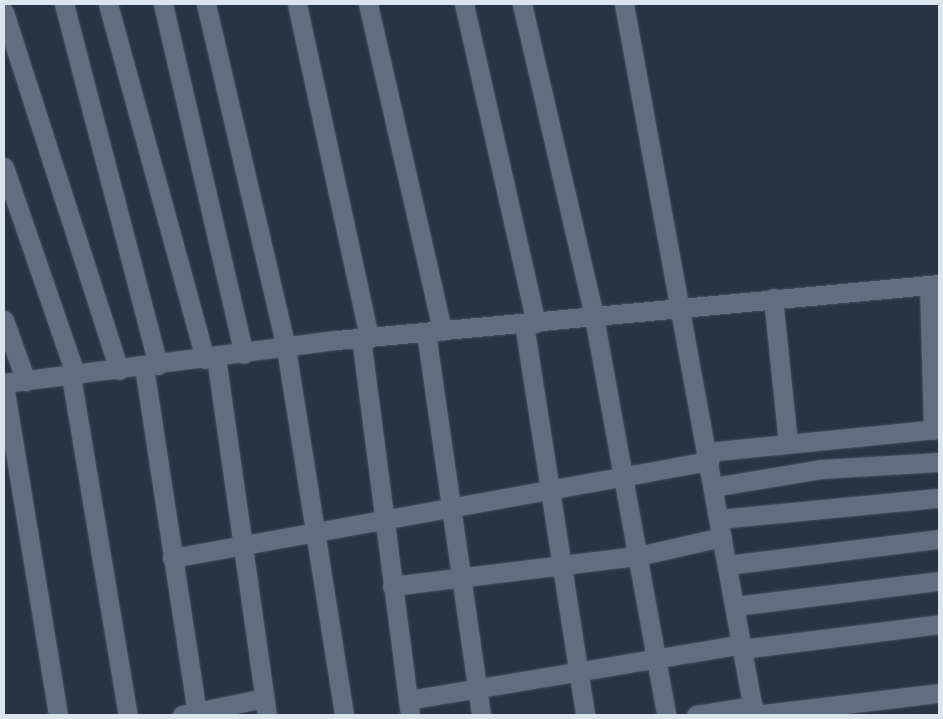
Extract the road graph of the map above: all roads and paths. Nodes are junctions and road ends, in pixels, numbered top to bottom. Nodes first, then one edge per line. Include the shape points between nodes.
1 (64, 4) edge
2 (108, 4) edge
3 (163, 4) edge
4 (206, 4) edge
5 (297, 4) edge
6 (368, 4) edge
7 (464, 4) edge
8 (522, 4) edge
9 (624, 4) edge
10 (4, 12) edge
11 (4, 167) edge
12 (934, 284) edge
13 (773, 298) junction
14 (681, 307) junction
15 (594, 318) junction
16 (4, 320) edge
17 (530, 323) junction
18 (434, 332) junction
19 (365, 338) junction
20 (286, 348) junction
21 (244, 354) junction
22 (210, 358) junction
23 (151, 366) junction
24 (119, 370) junction
25 (73, 376) junction
26 (26, 381) junction
27 (4, 384) edge
28 (936, 430) edge
29 (788, 442) junction
30 (708, 456) junction
31 (939, 462) edge
32 (624, 476) junction
33 (713, 487) junction
34 (549, 490) junction
35 (939, 498) edge
36 (450, 508) junction
37 (382, 521) junction
38 (721, 528) junction
39 (313, 534) junction
40 (939, 539) edge
41 (241, 547) junction
42 (638, 556) junction
43 (172, 558) junction
44 (560, 564) junction
45 (727, 565) junction
46 (460, 576) junction
47 (939, 581) edge
48 (392, 586) junction
49 (735, 606) junction
50 (939, 624) edge
51 (742, 646) junction
52 (656, 657) junction
53 (578, 669) junction
54 (477, 688) junction
55 (939, 693) edge
56 (266, 706) edge
57 (753, 706) junction
58 (409, 708) edge
59 (58, 715) edge
60 (128, 715) edge
61 (192, 715) edge
62 (344, 715) edge
63 (481, 715) edge
64 (585, 715) edge
65 (666, 715) edge
66 (696, 715) edge

1 - 23 street
2 - 22 street
3 - 21 street
4 - 20 street
5 - 19 street
6 - 18 street
7 - 17 street
8 - 15 street
9 - 14 street
10 - 24 street
11 - 25 street
12 - 13 street
12 - 28 street
13 - 14 street
13 - 29 street
14 - 15 street
14 - 30 street
15 - 17 street
15 - 32 street
16 - 26 street
17 - 18 street
17 - 34 street
18 - 19 street
18 - 36 street
19 - 20 street
19 - 37 street
20 - 21 street
20 - 39 street
21 - 22 street
22 - 23 street
22 - 41 street
23 - 24 street
23 - 43 street
24 - 25 street
25 - 26 street
25 - 60 street
26 - 27 street
27 - 59 street
28 - 29 street
29 - 30 street
30 - 32 street
30 - 33 street
31 - 33 street via 821,469
32 - 34 street
32 - 42 street
33 - 38 street
34 - 36 street
34 - 44 street
35 - 38 street
36 - 37 street
36 - 46 street
37 - 39 street
37 - 48 street
38 - 42 street
38 - 45 street
39 - 41 street
39 - 62 street
40 - 45 street
41 - 43 street
41 - 56 street
42 - 44 street
42 - 52 street
43 - 61 street
44 - 46 street
44 - 53 street
45 - 49 street
46 - 48 street
46 - 54 street
47 - 49 street
48 - 58 street
49 - 51 street
50 - 51 street
51 - 52 street
51 - 57 street
52 - 53 street
52 - 65 street
53 - 54 street
53 - 64 street
54 - 58 street
54 - 63 street
55 - 57 street via 754,715
56 - 61 street
57 - 66 street

